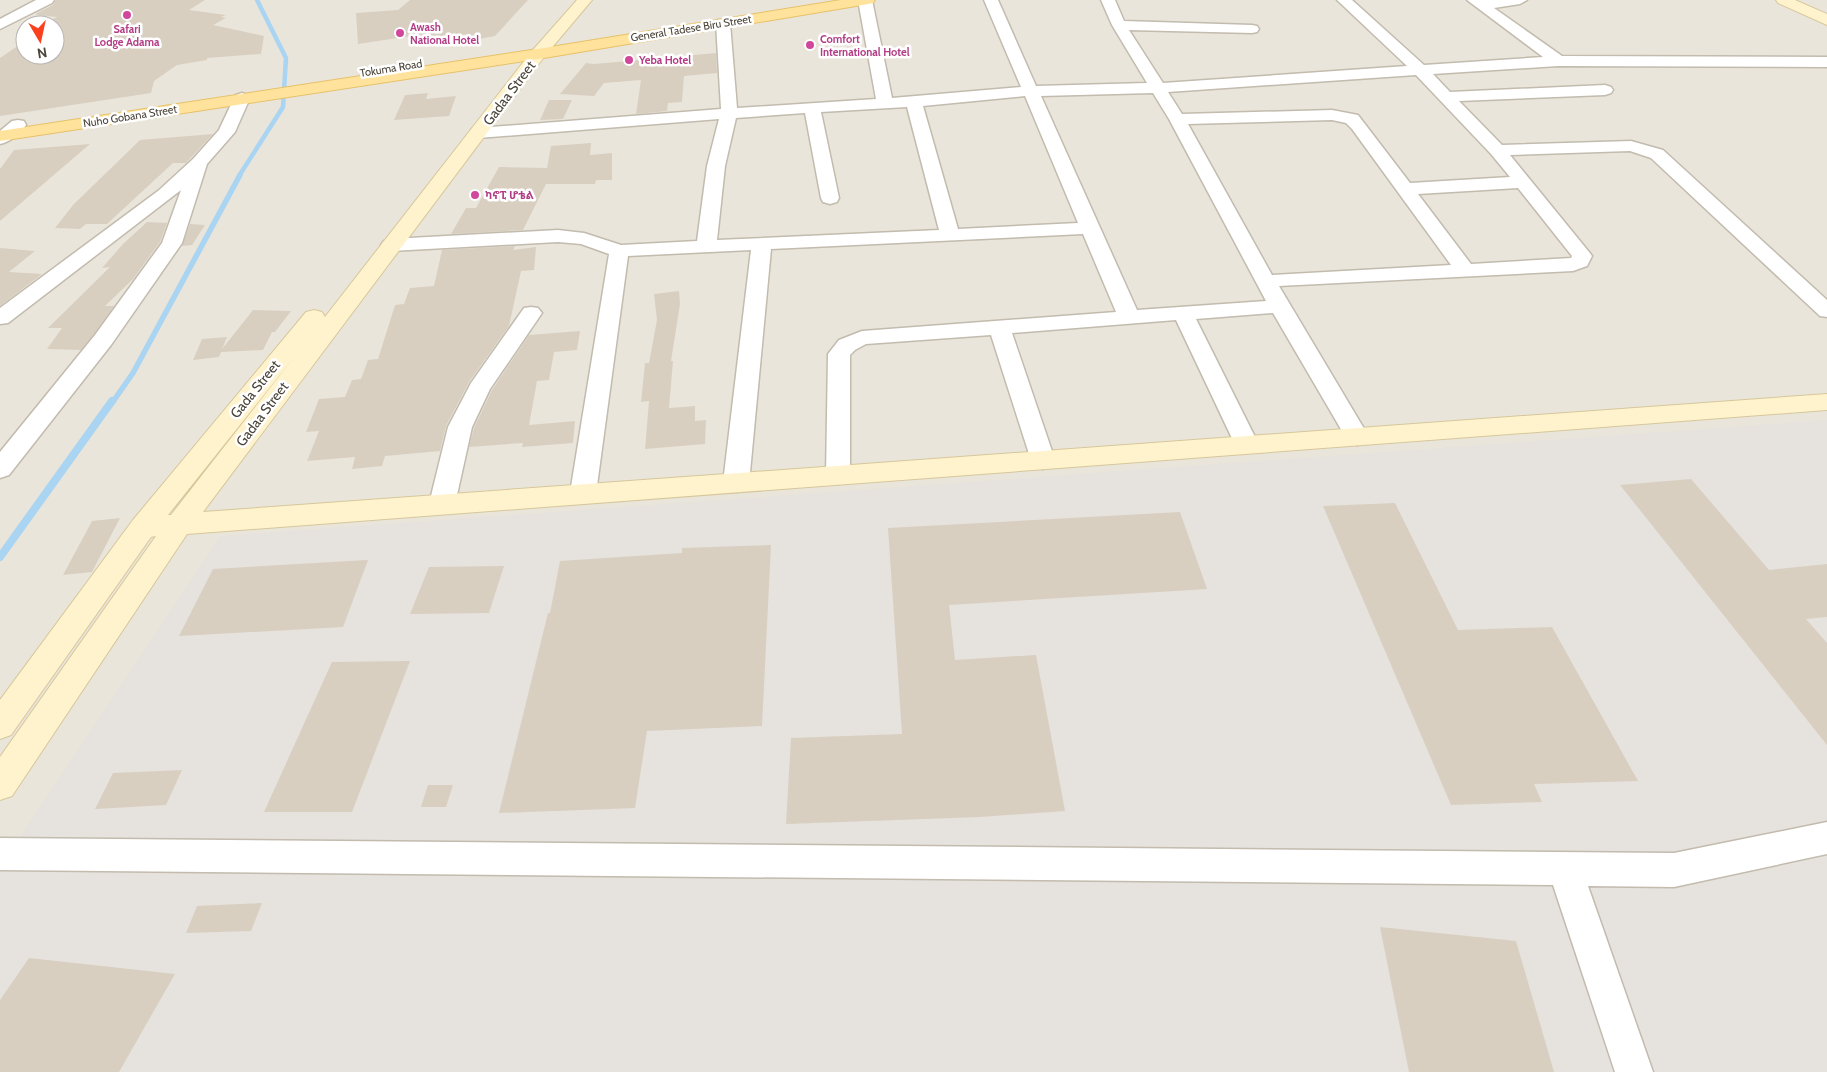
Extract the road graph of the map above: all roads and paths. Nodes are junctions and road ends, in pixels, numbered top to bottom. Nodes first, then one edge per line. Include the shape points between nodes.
1 (47, 0) edge
2 (585, 0) edge
3 (817, 0) edge
4 (866, 0) edge
5 (991, 0) edge
6 (1108, 0) edge
7 (1344, 0) edge
8 (1520, 0) edge
9 (1782, 0) edge
10 (1478, 2) edge
11 (1825, 18) edge
12 (723, 22) junction
13 (0, 24) edge
14 (1120, 25) junction
15 (1252, 29) dead end
16 (529, 49) junction
17 (1558, 61) junction
18 (1827, 62) edge
19 (1419, 69) junction
20 (1157, 88) junction
21 (1606, 90) dead end
22 (1031, 91) junction
23 (254, 94) junction
24 (1446, 97) junction
25 (914, 102) junction
26 (885, 104) junction
27 (812, 109) junction
28 (729, 113) junction
29 (1177, 119) junction
30 (5, 133) edge
31 (478, 133) junction
32 (1497, 150) junction
33 (199, 163) junction
34 (1523, 182) junction
35 (1405, 188) junction
36 (830, 198) dead end
37 (1090, 228) junction
38 (950, 235) junction
39 (762, 244) junction
40 (391, 245) junction
41 (706, 247) junction
42 (619, 251) junction
43 (1465, 270) junction
44 (1266, 281) junction
45 (1827, 283) edge
46 (1796, 284) junction
47 (1279, 306) junction
48 (1827, 311) edge
49 (531, 313) dead end
50 (1183, 313) junction
51 (1129, 317) junction
52 (0, 318) edge
53 (1000, 328) junction
54 (1827, 402) edge
55 (1357, 436) junction
56 (1247, 445) junction
57 (1043, 460) junction
58 (0, 470) edge
59 (838, 475) junction
60 (736, 483) junction
61 (583, 493) junction
62 (442, 504) junction
63 (179, 524) junction
64 (143, 527) junction
65 (0, 725) edge
66 (0, 785) edge
67 (1827, 838) edge
68 (0, 854) edge
69 (1565, 869) junction
70 (1634, 1072) edge

1 - 13 street
2 - 16 main road
3 - 16 main road, General Tadese Biru Street
4 - 12 main road, General Tadese Biru Street
4 - 26 street
5 - 22 street
6 - 14 street
7 - 19 street
8 - 10 street
9 - 11 main road
10 - 17 street
12 - 16 main road, General Tadese Biru Street
12 - 28 street
14 - 15 street
14 - 20 street
16 - 23 main road, Tokuma Road
16 - 31 main road, Gadaa Street
16 - 64 main road, Gada Street
17 - 18 street
17 - 19 street
19 - 20 street
19 - 24 street
20 - 22 street
20 - 29 street
21 - 24 street
22 - 25 street
22 - 37 street
23 - 30 main road, Nuho Gobana Street
23 - 33 street
24 - 32 street
25 - 26 street
25 - 38 street
26 - 27 street
27 - 28 street
27 - 36 street
28 - 31 street
28 - 41 street via 716,166
29 - 35 street via 1341,116 1352,119
29 - 44 street
31 - 40 main road, Gadaa Street
32 - 34 street
32 - 46 street via 1631,146 1657,154
33 - 52 street via 165,195
33 - 58 street via 172,243 103,340
34 - 35 street
34 - 43 street via 1582,256 1580,262 1573,265
35 - 43 street
37 - 38 street
37 - 51 street
38 - 39 street
39 - 41 street
39 - 60 street
40 - 42 street via 558,236 584,239
40 - 63 main road, Gadaa Street
41 - 42 street
42 - 61 street
43 - 44 street
44 - 47 street
45 - 46 street
46 - 48 street
47 - 50 street
47 - 55 street
49 - 62 street via 479,388 460,427
50 - 51 street
50 - 56 street
51 - 53 street
53 - 57 street
53 - 59 street via 862,338 846,345 839,354
54 - 55 main road
55 - 56 main road
56 - 57 main road
57 - 59 main road
59 - 60 main road
60 - 61 main road
61 - 62 main road
62 - 63 main road
63 - 64 main road
63 - 66 main road, Gadaa Street
64 - 65 main road, Gada Street
67 - 69 street via 1674,870
68 - 69 street
69 - 70 street

